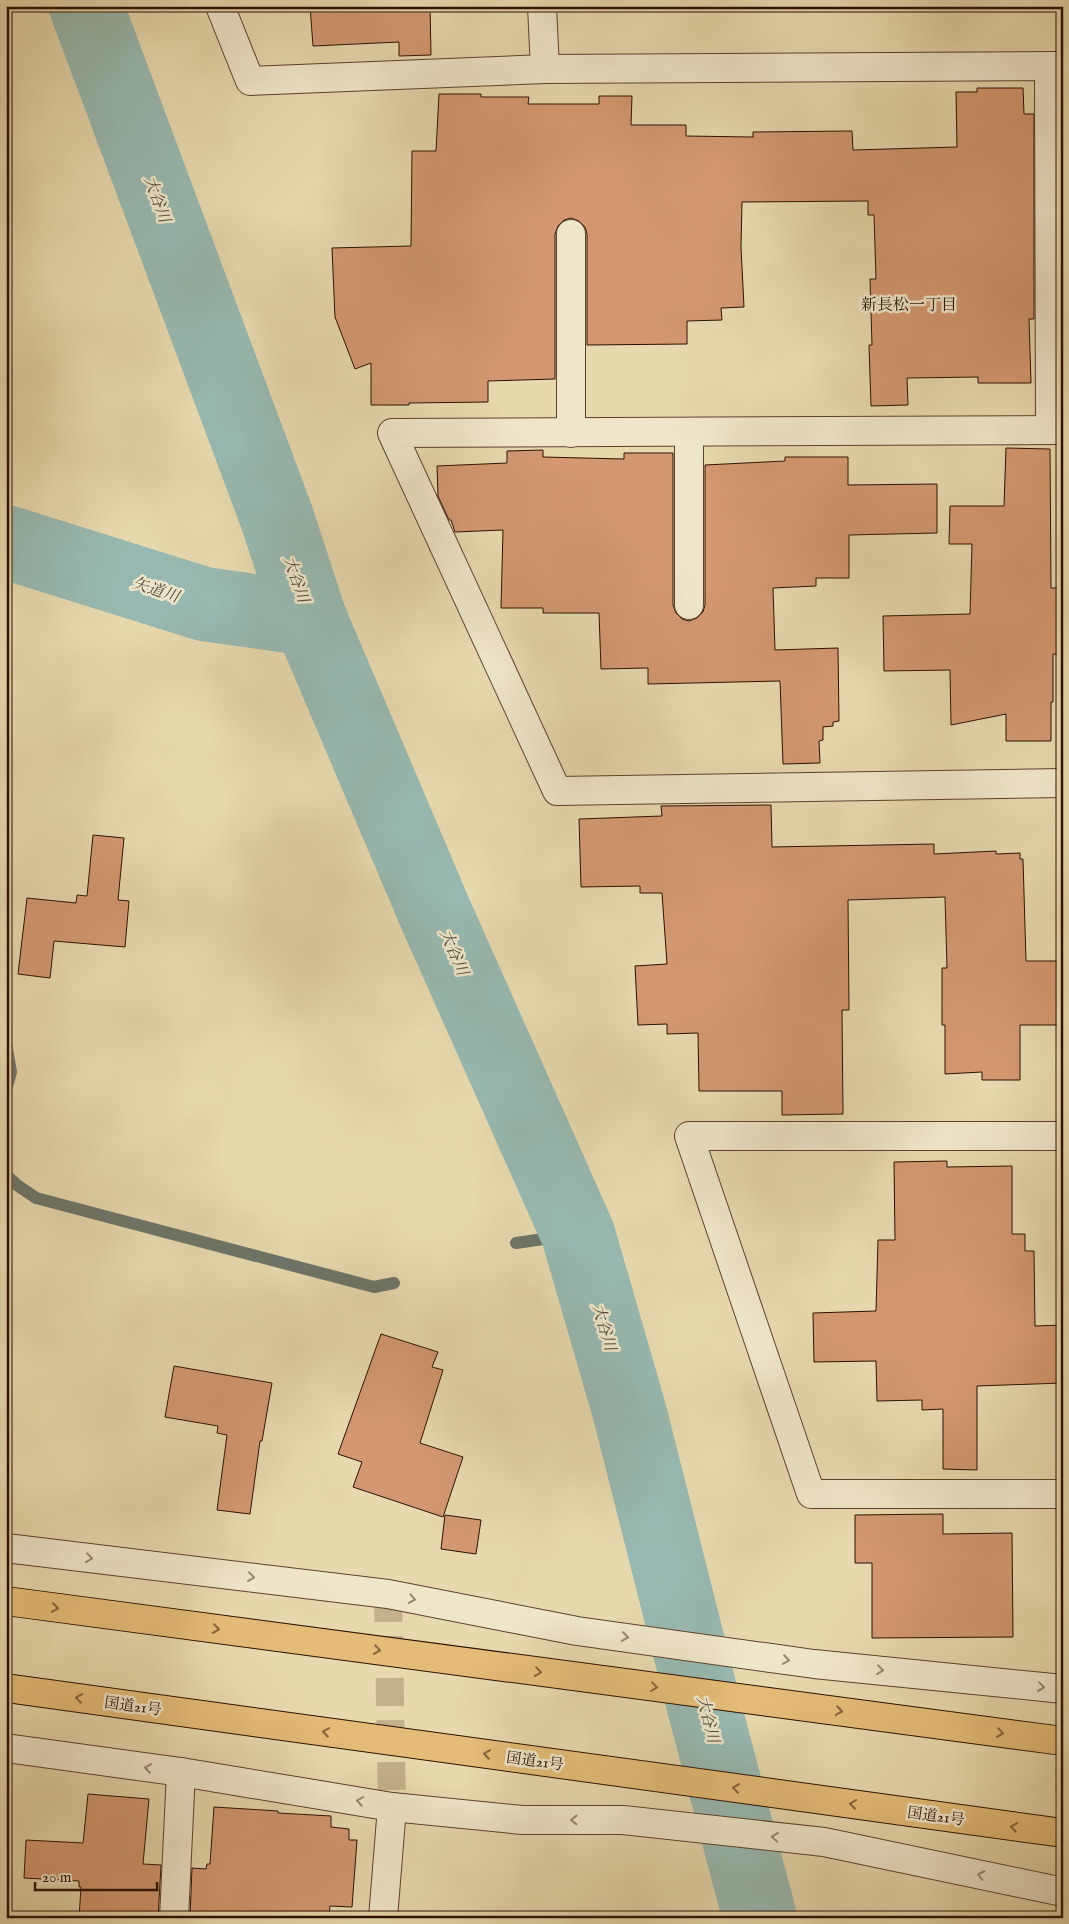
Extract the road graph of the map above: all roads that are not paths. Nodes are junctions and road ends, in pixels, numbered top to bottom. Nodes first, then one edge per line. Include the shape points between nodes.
1 (220, 6) edge
2 (542, 6) edge
3 (1056, 66) edge
4 (545, 69) junction
5 (571, 234) dead end
6 (1056, 430) edge
7 (571, 432) junction
8 (689, 432) junction
9 (689, 605) dead end
10 (1063, 783) edge
11 (1063, 1136) edge
12 (1063, 1494) edge
13 (6, 1548) edge
14 (6, 1601) edge
15 (6, 1688) edge
16 (1063, 1690) edge
17 (1063, 1741) edge
18 (6, 1748) edge
19 (181, 1772) junction
20 (392, 1807) junction
21 (1063, 1833) edge
22 (1063, 1892) edge
23 (174, 1918) edge
24 (383, 1918) edge

1 - 4 street via 250,81
2 - 4 street
3 - 4 street
3 - 6 street
5 - 7 street
6 - 8 street
7 - 8 street
7 - 10 street via 392,433 558,791
8 - 9 street
11 - 12 street via 689,1136 812,1494
13 -> 16 street via 388,1594 577,1631 814,1664
14 -> 17 highway
21 -> 15 highway, 国道21号
19 -> 18 street
20 -> 19 street
19 - 23 street
22 -> 20 street via 824,1842 623,1820 522,1820
20 - 24 street

